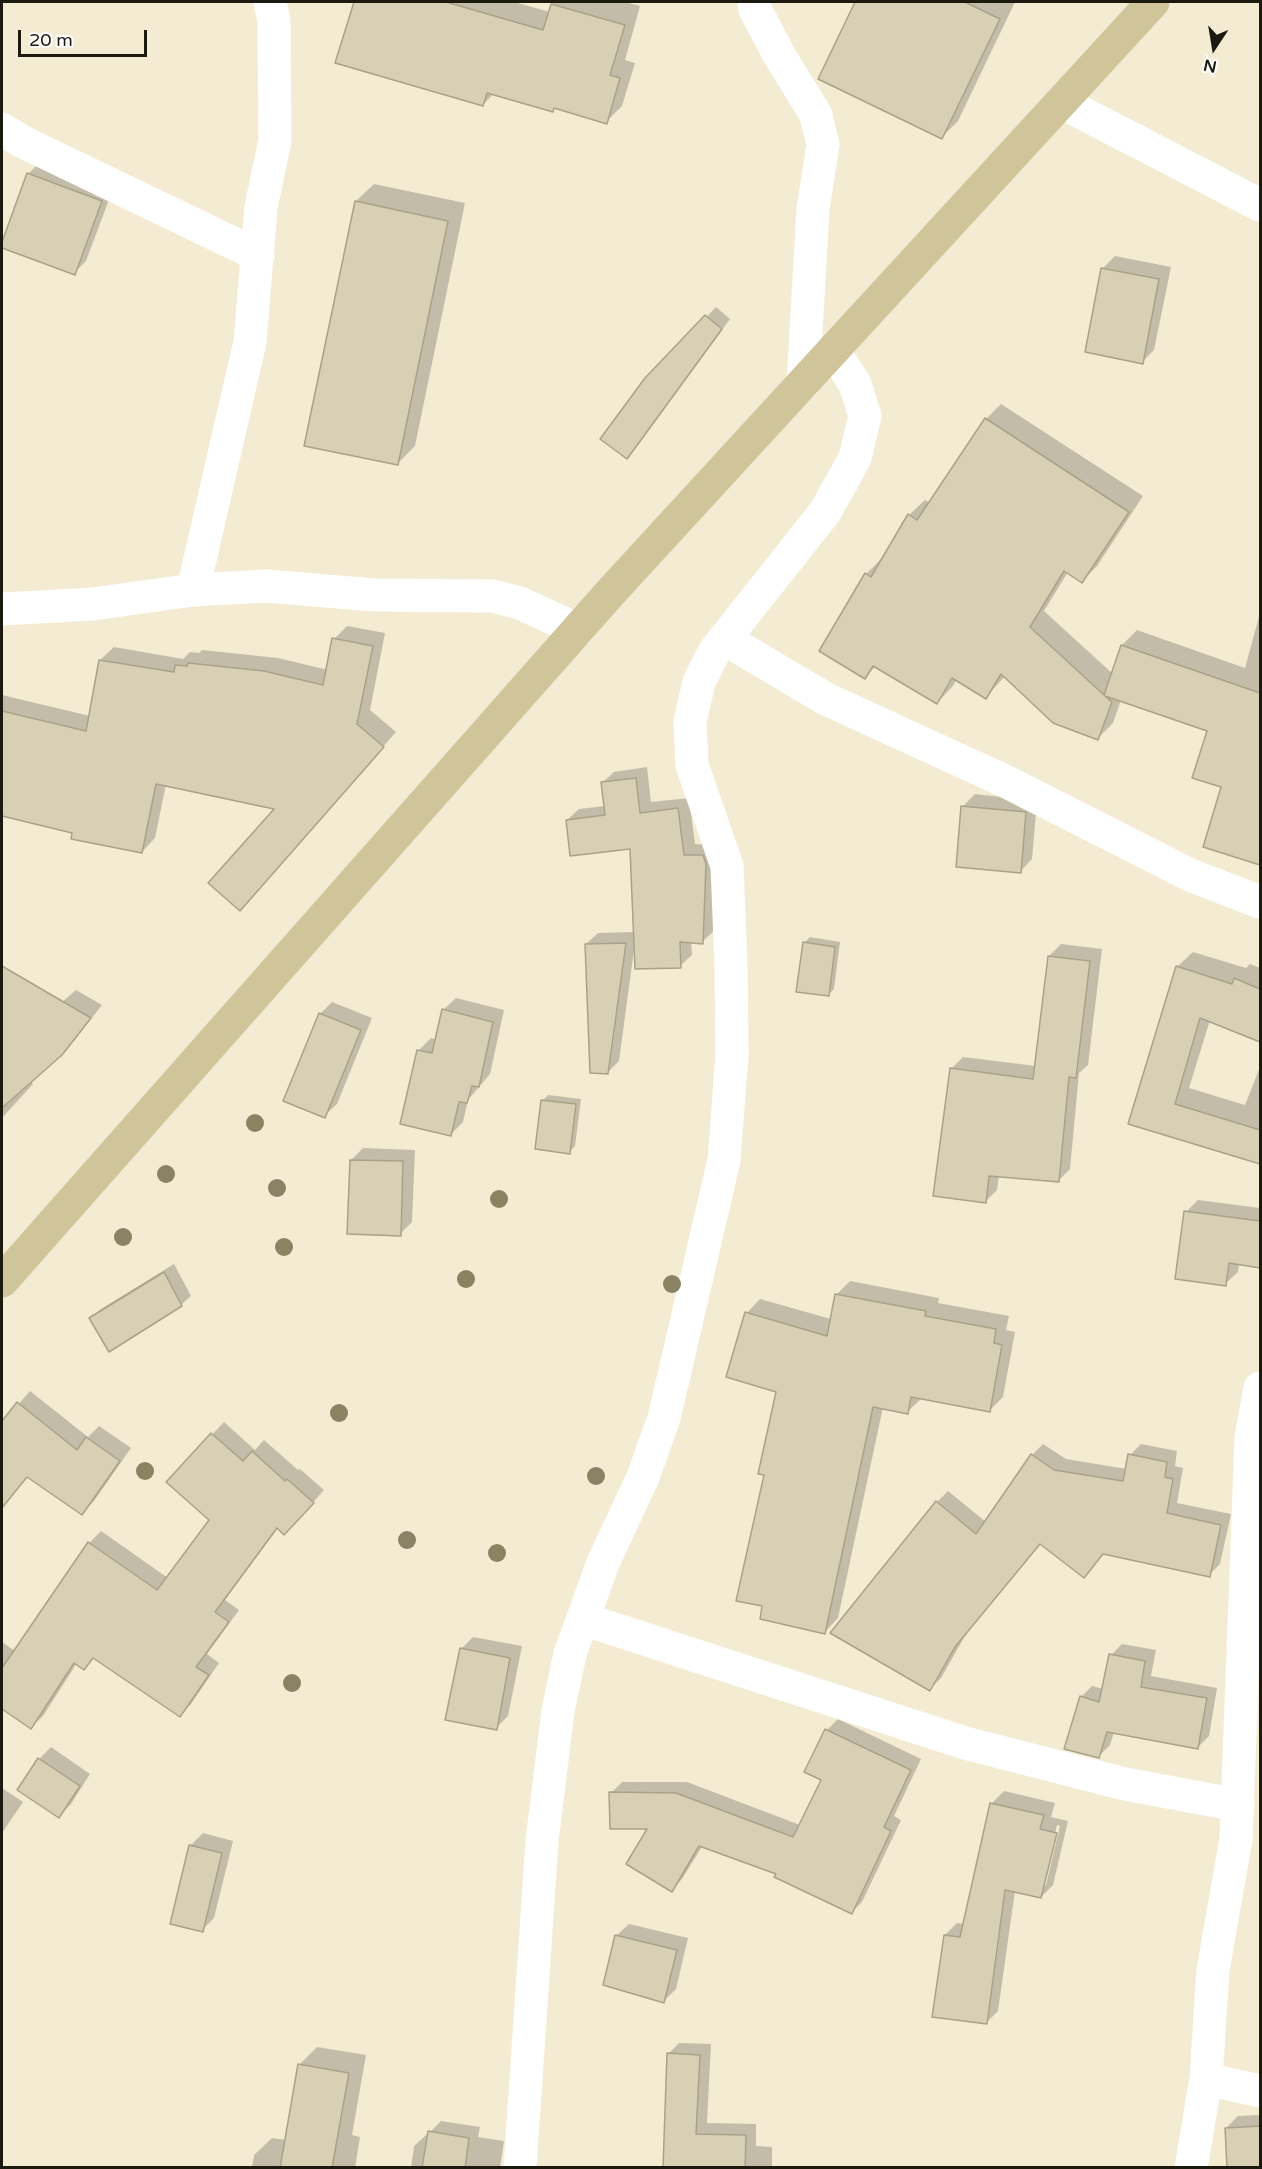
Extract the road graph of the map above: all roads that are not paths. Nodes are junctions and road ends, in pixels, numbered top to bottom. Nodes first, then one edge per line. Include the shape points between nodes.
1 (270, 2) edge
2 (754, 2) edge
3 (1153, 2) edge
4 (1061, 102) junction
5 (2, 129) edge
6 (1260, 205) edge
7 (258, 255) junction
8 (833, 351) junction
9 (803, 384) junction
10 (193, 590) junction
11 (2, 609) edge
12 (578, 630) junction
13 (725, 639) junction
14 (1260, 902) edge
15 (2, 1281) edge
16 (1260, 1388) edge
17 (583, 1618) junction
18 (1238, 1805) junction
19 (1248, 1839) edge
20 (1206, 2079) junction
21 (1260, 2091) edge
22 (520, 2168) edge
23 (1191, 2168) edge

1 - 7 street via 274,21 275,141 261,207
2 - 9 street via 778,53 816,115 823,145 813,209
3 - 4 main road
4 - 6 street
4 - 8 main road
5 - 7 street
7 - 10 street via 250,342
8 - 9 main road
8 - 13 street via 855,384 865,416 855,458 825,512
9 - 12 main road
10 - 11 street via 93,604
10 - 12 street via 266,586 375,595 492,596 520,603
12 - 15 main road
13 - 14 street via 826,699 1005,781 1190,875
13 - 17 street via 699,682 690,722 692,765 727,866 732,1055 724,1160 664,1418
16 - 18 street via 1251,1438
17 - 18 street via 965,1743 1125,1784
17 - 22 street via 570,1654 549,1775
18 - 19 street
19 - 20 street via 1213,1970
20 - 21 street
20 - 23 street

